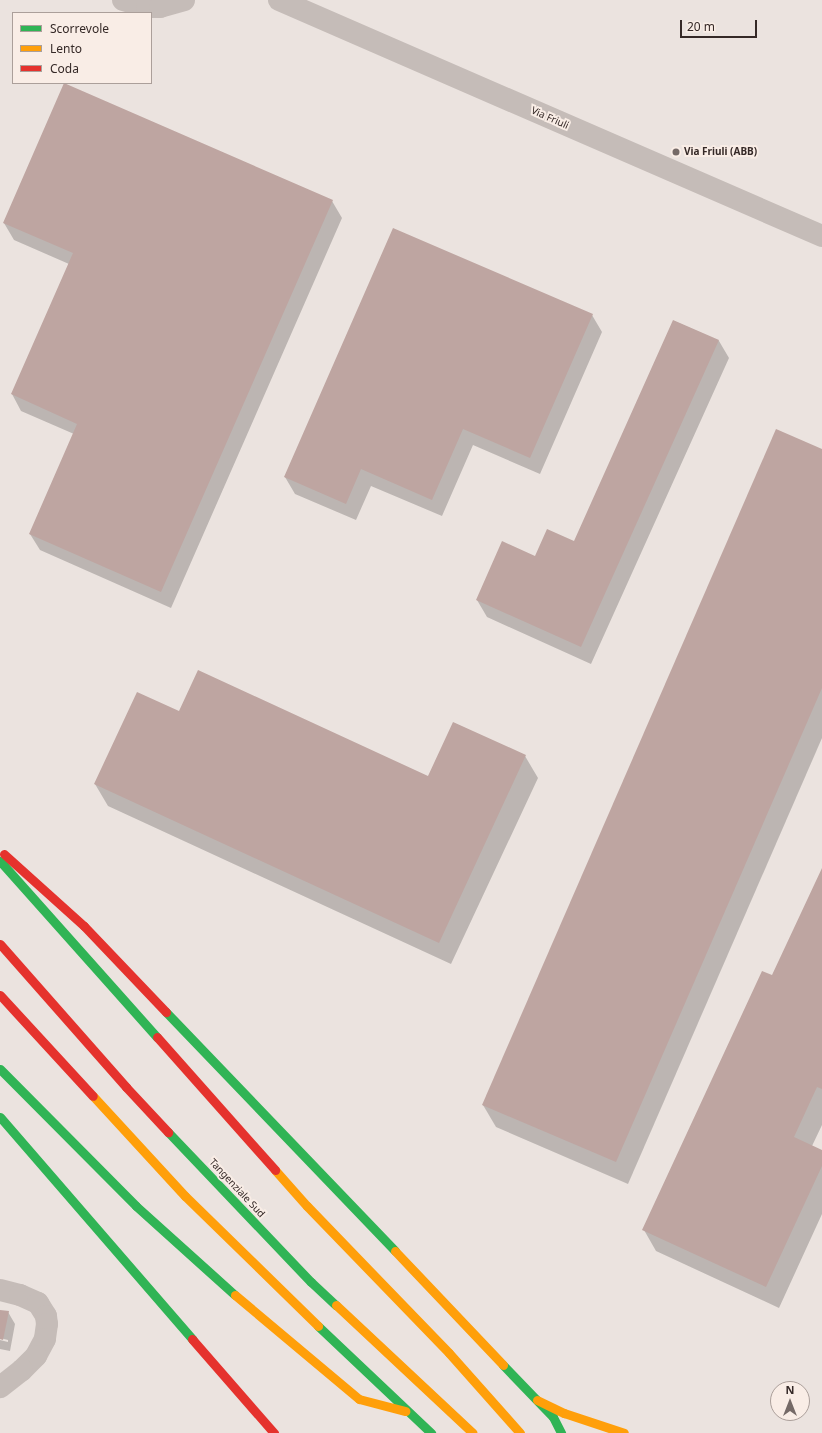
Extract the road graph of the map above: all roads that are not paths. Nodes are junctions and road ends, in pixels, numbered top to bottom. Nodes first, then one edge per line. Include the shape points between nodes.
1 (123, 0) edge
2 (184, 0) edge
3 (279, 0) edge
4 (822, 236) edge
5 (0, 850) edge
6 (0, 861) edge
7 (0, 944) edge
8 (0, 995) edge
9 (0, 1070) edge
10 (0, 1117) edge
11 (0, 1290) edge
12 (0, 1388) edge
13 (536, 1399) junction
14 (406, 1411) junction
15 (274, 1433) edge
16 (431, 1433) edge
17 (473, 1433) edge
18 (520, 1433) edge
19 (561, 1433) edge
20 (624, 1433) edge

1 - 2 street via 147,7 160,7
3 - 4 street, Via Friuli
5 - 13 main road via 84,926
6 - 18 main road via 307,1206 449,1353
7 - 17 main road, Tangenziale Sud via 126,1087 311,1282
8 - 14 main road via 185,1196
9 - 14 main road via 136,1206 263,1320 358,1399
10 - 15 main road
11 - 12 street via 30,1298 38,1303 46,1316 45,1339 36,1356
13 - 19 main road via 553,1417
13 - 20 main road via 571,1416
14 - 16 main road

